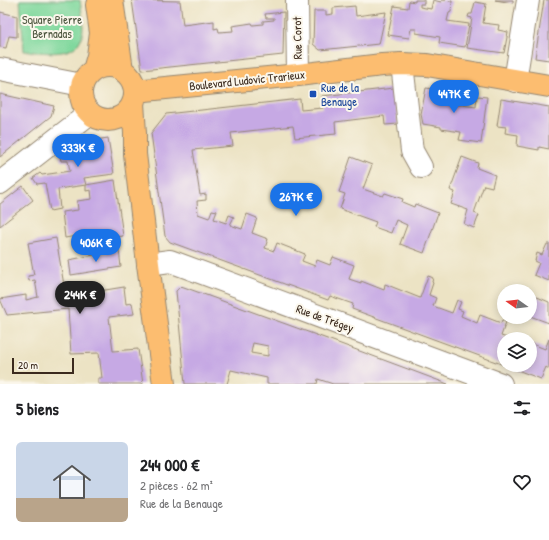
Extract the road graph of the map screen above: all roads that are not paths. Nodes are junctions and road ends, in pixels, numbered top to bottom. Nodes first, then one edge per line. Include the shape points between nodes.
1 (96, 0) edge
2 (112, 0) edge
3 (297, 0) edge
4 (528, 0) edge
5 (402, 64) junction
6 (0, 69) edge
7 (122, 70) junction
8 (298, 75) junction
9 (88, 77) junction
10 (515, 81) junction
11 (549, 86) edge
12 (134, 97) junction
13 (99, 116) junction
14 (135, 154) junction
15 (421, 167) dead end
16 (0, 183) edge
17 (148, 264) junction
18 (164, 384) edge
19 (502, 384) edge

1 - 9 main road via 101,33 98,56
2 - 7 main road
3 - 8 street, Rue Corot
4 - 10 street
5 - 8 main road, Boulevard Ludovic Trarieux
5 - 10 main road, Boulevard Ludovic Trarieux via 439,67
5 - 15 street via 412,151
6 - 9 street
7 - 9 main road via 108,66
7 - 12 main road via 129,75 133,83
8 - 12 main road, Boulevard Ludovic Trarieux
9 - 13 main road via 81,92 82,100 85,107
10 - 11 main road, Boulevard Ludovic Trarieux
12 - 13 main road via 129,110 123,115 116,118
12 - 14 main road
13 - 14 main road
13 - 16 street
14 - 17 main road
17 - 18 main road
17 - 19 street, Rue de Trégey via 170,261

